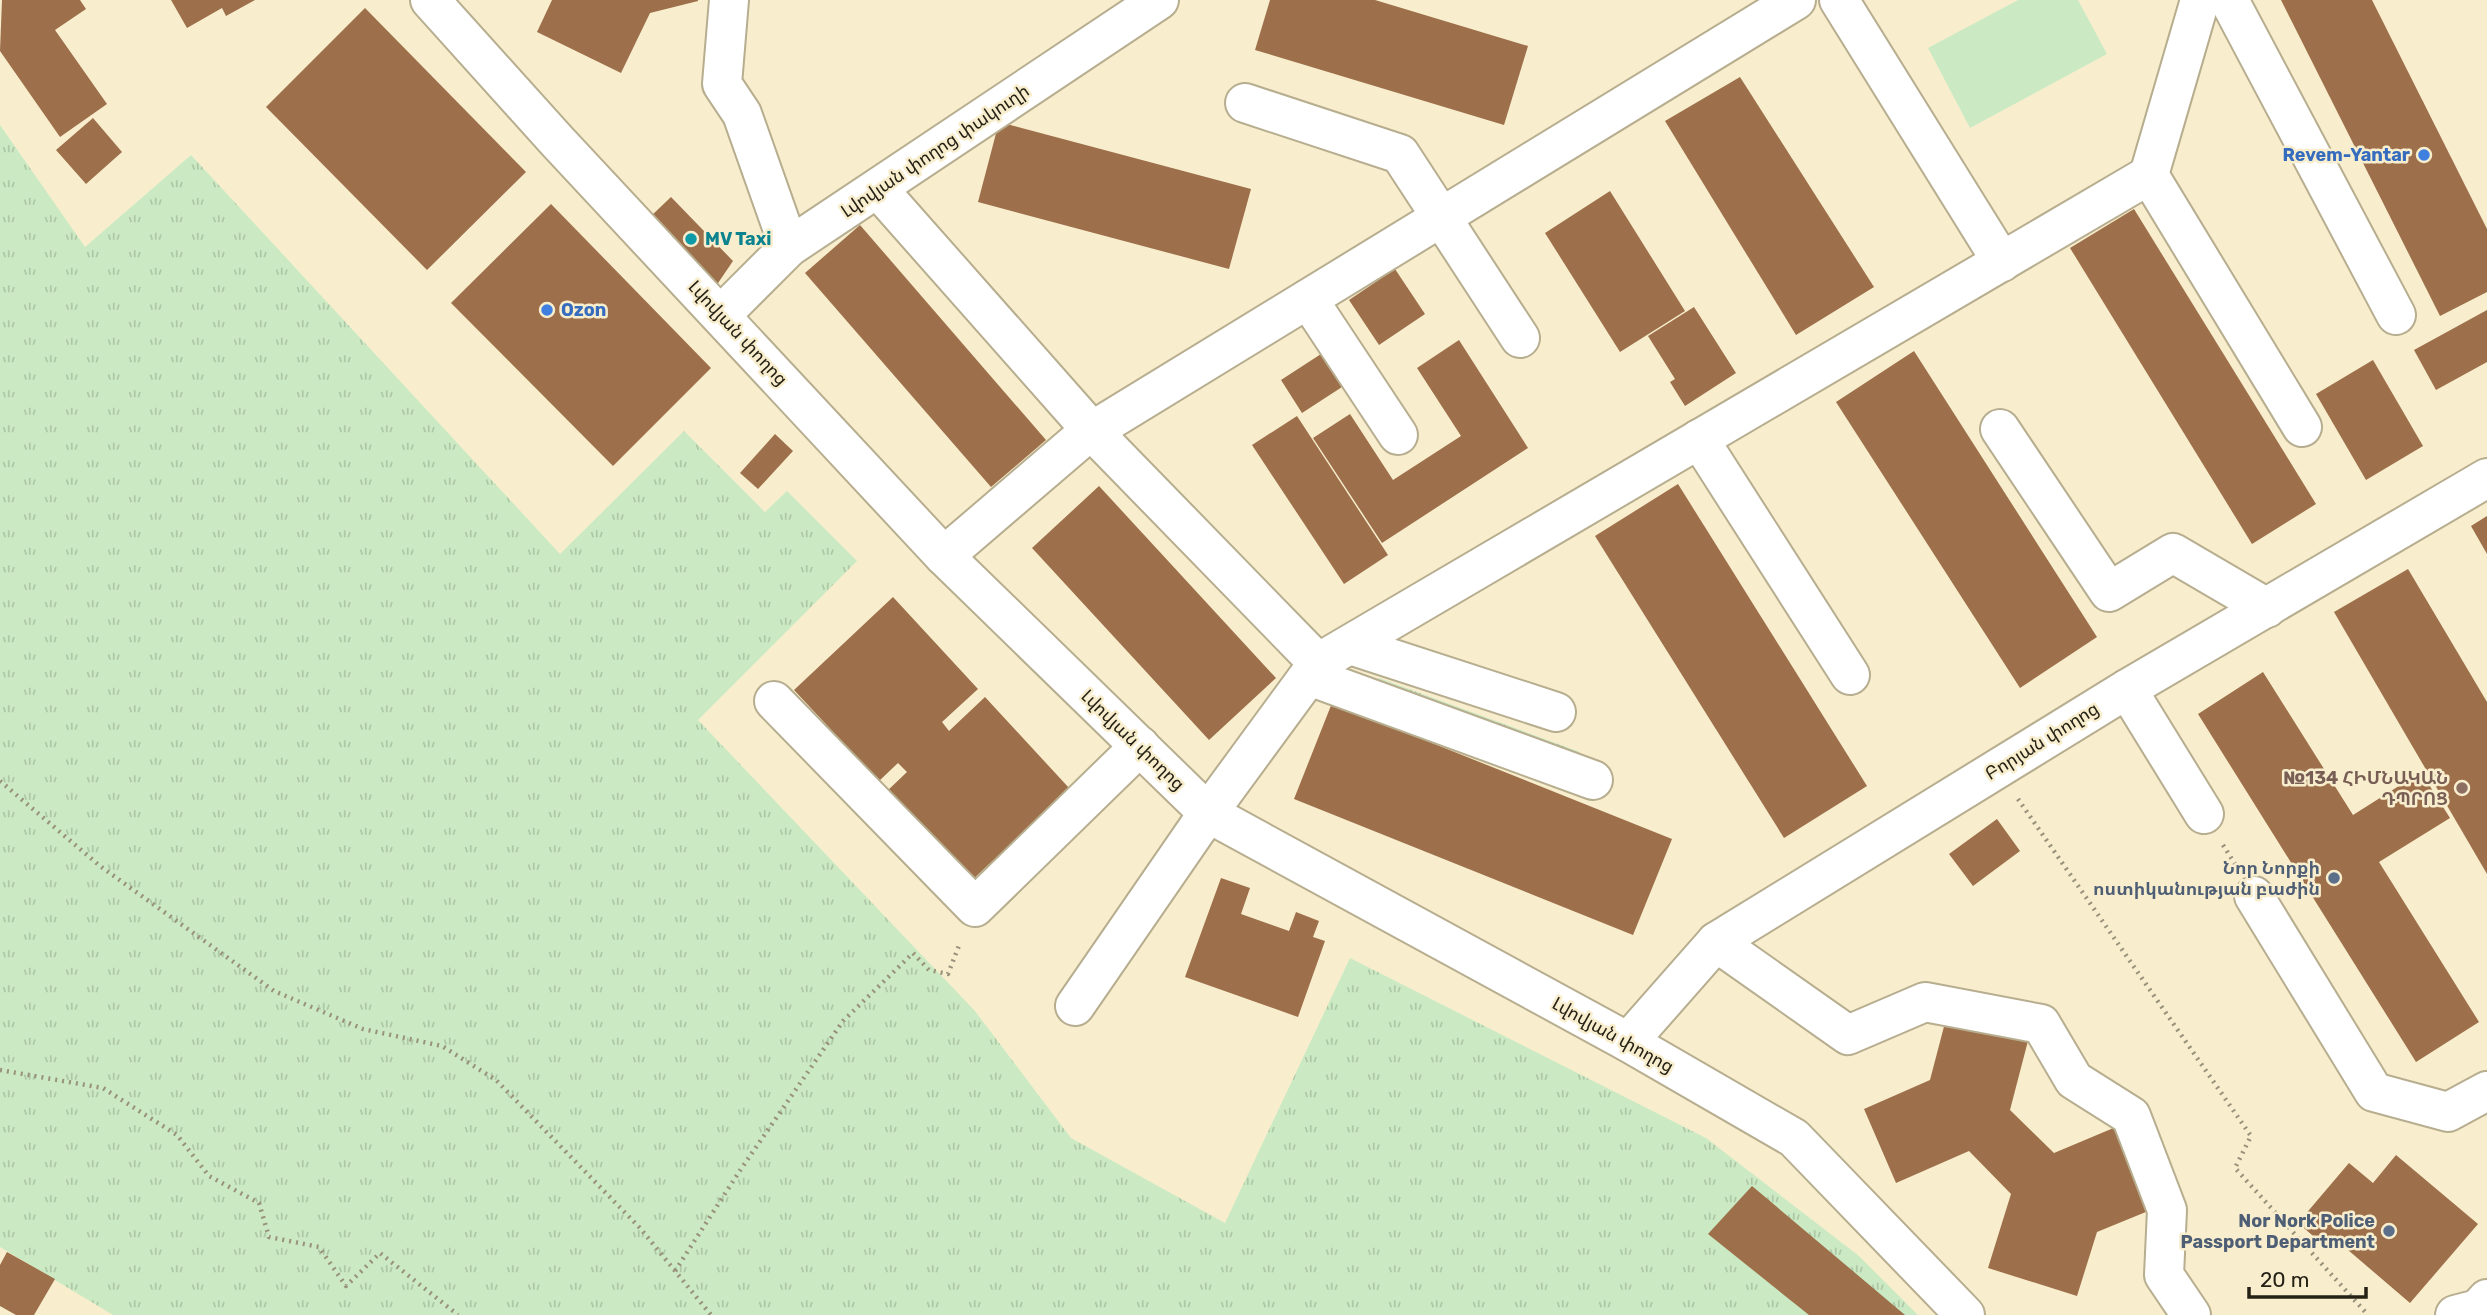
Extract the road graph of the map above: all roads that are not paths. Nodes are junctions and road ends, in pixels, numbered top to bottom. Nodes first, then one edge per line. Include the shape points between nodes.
1 (430, 0) edge
2 (729, 0) edge
3 (1160, 0) edge
4 (1796, 0) edge
5 (1839, 0) edge
6 (2200, 0) edge
7 (2228, 0) edge
8 (1245, 103) dead end
9 (2149, 175) junction
10 (878, 189) junction
11 (1442, 216) junction
12 (789, 247) junction
13 (2002, 262) junction
14 (1308, 299) junction
15 (721, 315) junction
16 (2396, 315) dead end
17 (1520, 338) dead end
18 (2302, 427) dead end
19 (2000, 429) dead end
20 (1093, 431) junction
21 (1398, 435) dead end
22 (1699, 439) junction
23 (2487, 478) edge
24 (944, 556) junction
25 (2267, 608) junction
26 (1326, 661) junction
27 (1850, 675) dead end
28 (2127, 689) junction
29 (774, 701) dead end
30 (1556, 712) dead end
31 (1140, 746) junction
32 (1593, 780) dead end
33 (1208, 813) junction
34 (2204, 814) road end
35 (2254, 896) road end
36 (1716, 942) junction
37 (1075, 1006) dead end
38 (1628, 1042) junction
39 (2487, 1091) edge
40 (1965, 1315) edge
41 (2191, 1315) edge

1 - 15 street, Լվովյան փողոց
2 - 12 street via 722,84 743,114
3 - 10 street, Լվովյան փողոց փակուղի
4 - 11 street
5 - 13 street
6 - 9 street
7 - 16 street
8 - 11 street via 1400,154
9 - 13 street
9 - 18 street
10 - 12 street, Լվովյան փողոց փակուղի
10 - 20 street
11 - 14 street
11 - 17 street
12 - 15 street, Լվովյան փողոց փակուղի
13 - 22 street
14 - 20 street
14 - 21 street
15 - 24 street, Լվովյան փողոց
19 - 25 street via 2109,592 2173,553
20 - 24 street
20 - 26 street
22 - 26 street
22 - 27 street
23 - 25 street, Բորյան փողոց
24 - 31 street, Լվովյան փողոց
25 - 28 street, Բորյան փողոց
26 - 30 street
26 - 32 street
26 - 33 street
28 - 34 street
28 - 36 street, Բորյան փողոց
29 - 31 street via 975,907
31 - 33 street, Լվովյան փողոց
33 - 37 street
33 - 38 street, Լվովյան փողոց
35 - 39 street via 2374,1092 2448,1112
36 - 38 street, Բորյան փողոց
36 - 41 street via 1848,1035 1925,1002 2041,1024 2074,1080 2131,1116 2167,1209 2164,1275
38 - 40 street, Լվովյան փողոց via 1794,1138

